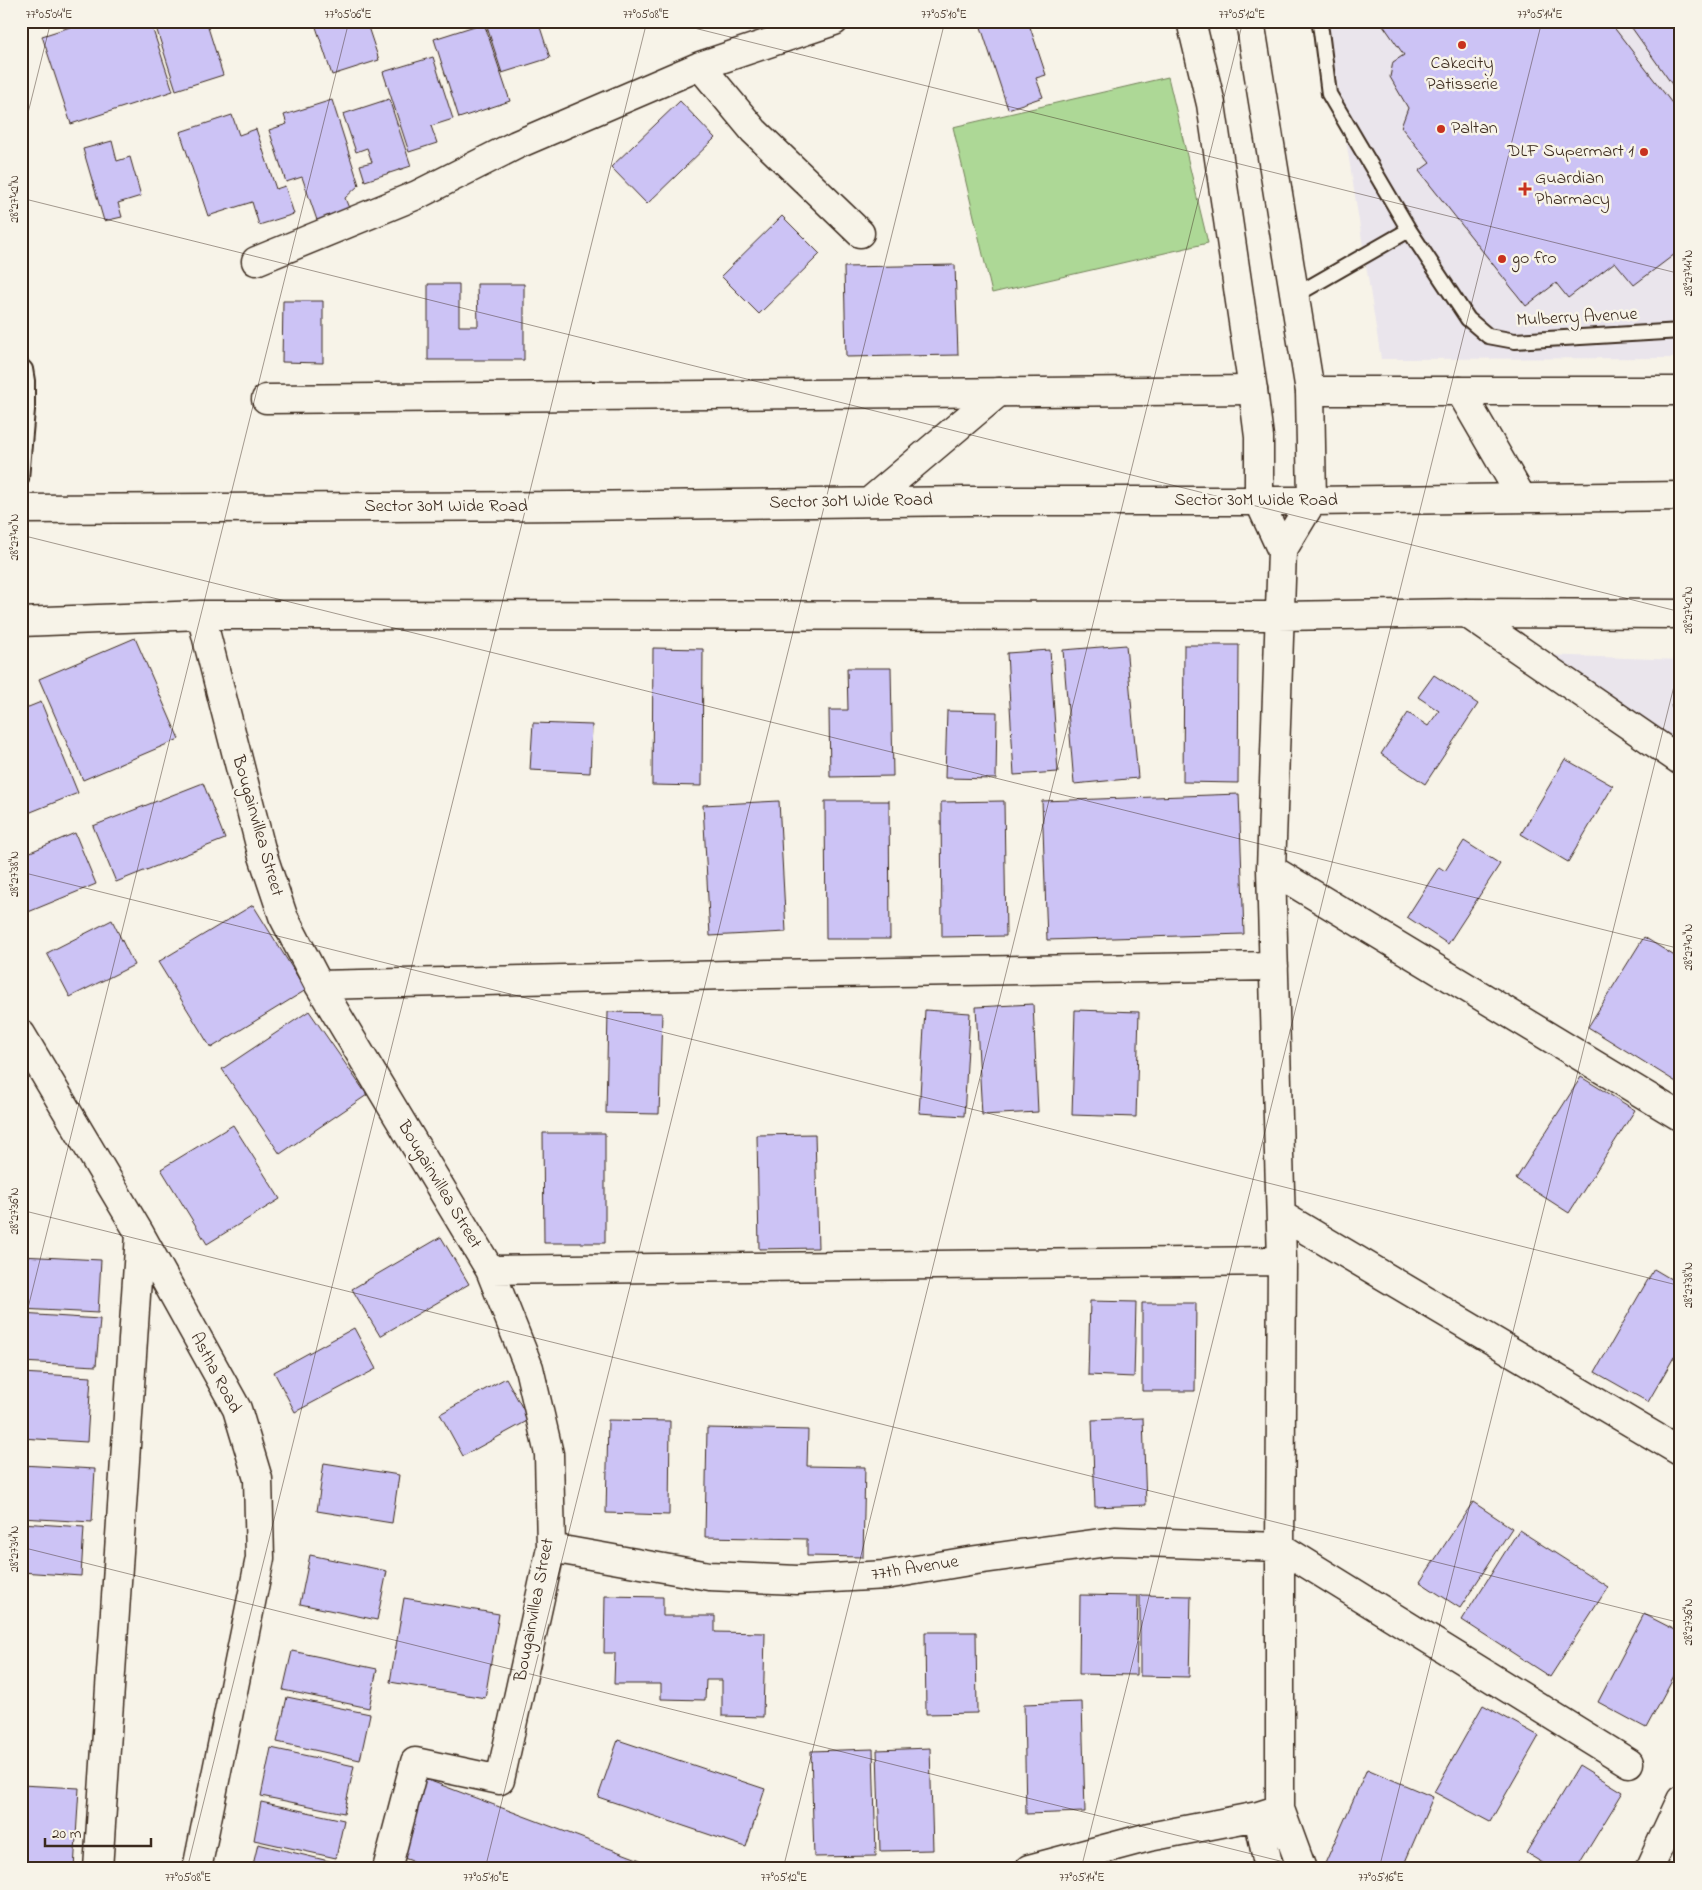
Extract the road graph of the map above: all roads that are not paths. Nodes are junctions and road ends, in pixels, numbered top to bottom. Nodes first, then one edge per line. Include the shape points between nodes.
1 (834, 21) edge
2 (1191, 21) edge
3 (1250, 21) edge
4 (1318, 21) edge
5 (700, 66) junction
6 (1409, 230) junction
7 (860, 233) dead end
8 (256, 261) dead end
9 (1294, 296) junction
10 (1681, 331) edge
11 (21, 365) edge
12 (1253, 390) junction
13 (1310, 391) junction
14 (1460, 391) junction
15 (1681, 391) edge
16 (999, 392) junction
17 (266, 400) dead end
18 (21, 479) edge
19 (1681, 496) edge
20 (1522, 498) junction
21 (1259, 501) junction
22 (1312, 501) junction
23 (869, 502) junction
24 (21, 509) edge
25 (1282, 551) junction
26 (1466, 613) junction
27 (1681, 614) edge
28 (201, 615) junction
29 (1279, 616) junction
30 (21, 622) edge
31 (1681, 761) edge
32 (1271, 869) junction
33 (1274, 966) junction
34 (319, 985) junction
35 (21, 1034) edge
36 (1681, 1117) edge
37 (1281, 1215) junction
38 (140, 1234) junction
39 (1282, 1261) junction
40 (490, 1270) junction
41 (1681, 1452) edge
42 (1280, 1547) junction
43 (551, 1548) junction
44 (1629, 1763) dead end
45 (1681, 1800) edge
46 (1269, 1812) junction
47 (98, 1869) edge
48 (197, 1869) edge
49 (387, 1869) edge
50 (1030, 1869) edge
51 (1269, 1869) edge
52 (1302, 1869) edge
53 (1649, 1869) edge

1 - 5 street
2 - 12 street via 1211,104
3 - 9 street
4 - 6 lane, Mulberry Avenue via 1329,94
5 - 7 street via 754,131
5 - 8 street via 516,145 417,195
6 - 9 lane
6 - 10 lane, Mulberry Avenue via 1468,318 1488,336 1515,341
9 - 13 street
11 - 18 lane via 25,369 27,395
12 - 16 street
12 - 21 street
13 - 14 street
13 - 22 street
14 - 15 street
14 - 20 street
16 - 17 street
16 - 23 street
19 - 20 street, Sector 30M Wide Road
20 - 22 street, Sector 30M Wide Road
21 - 22 street, Sector 30M Wide Road
21 - 23 street, Sector 30M Wide Road
21 - 25 street
22 - 25 street
23 - 24 street, Sector 30M Wide Road
25 - 29 street
26 - 27 street
26 - 29 street
26 - 31 street
28 - 29 street
28 - 30 street
28 - 34 street, Bougainvillea Street via 262,853 283,916
29 - 32 street
32 - 33 street
32 - 36 street
33 - 34 street
33 - 37 street
34 - 40 street, Bougainvillea Street
35 - 38 street, Astha Road
37 - 39 street
37 - 41 street
38 - 47 street
38 - 48 street, Astha Road via 236,1409 258,1479 260,1558
39 - 40 street
39 - 42 street
40 - 43 street, Bougainvillea Street via 528,1368 549,1454
42 - 43 street, 77th Avenue via 1115,1541 886,1575 797,1580 709,1576
42 - 44 street
42 - 46 street
43 - 49 street, Bougainvillea Street via 500,1780 415,1762
45 - 53 street
46 - 50 street via 1149,1838
46 - 51 street
46 - 52 street

